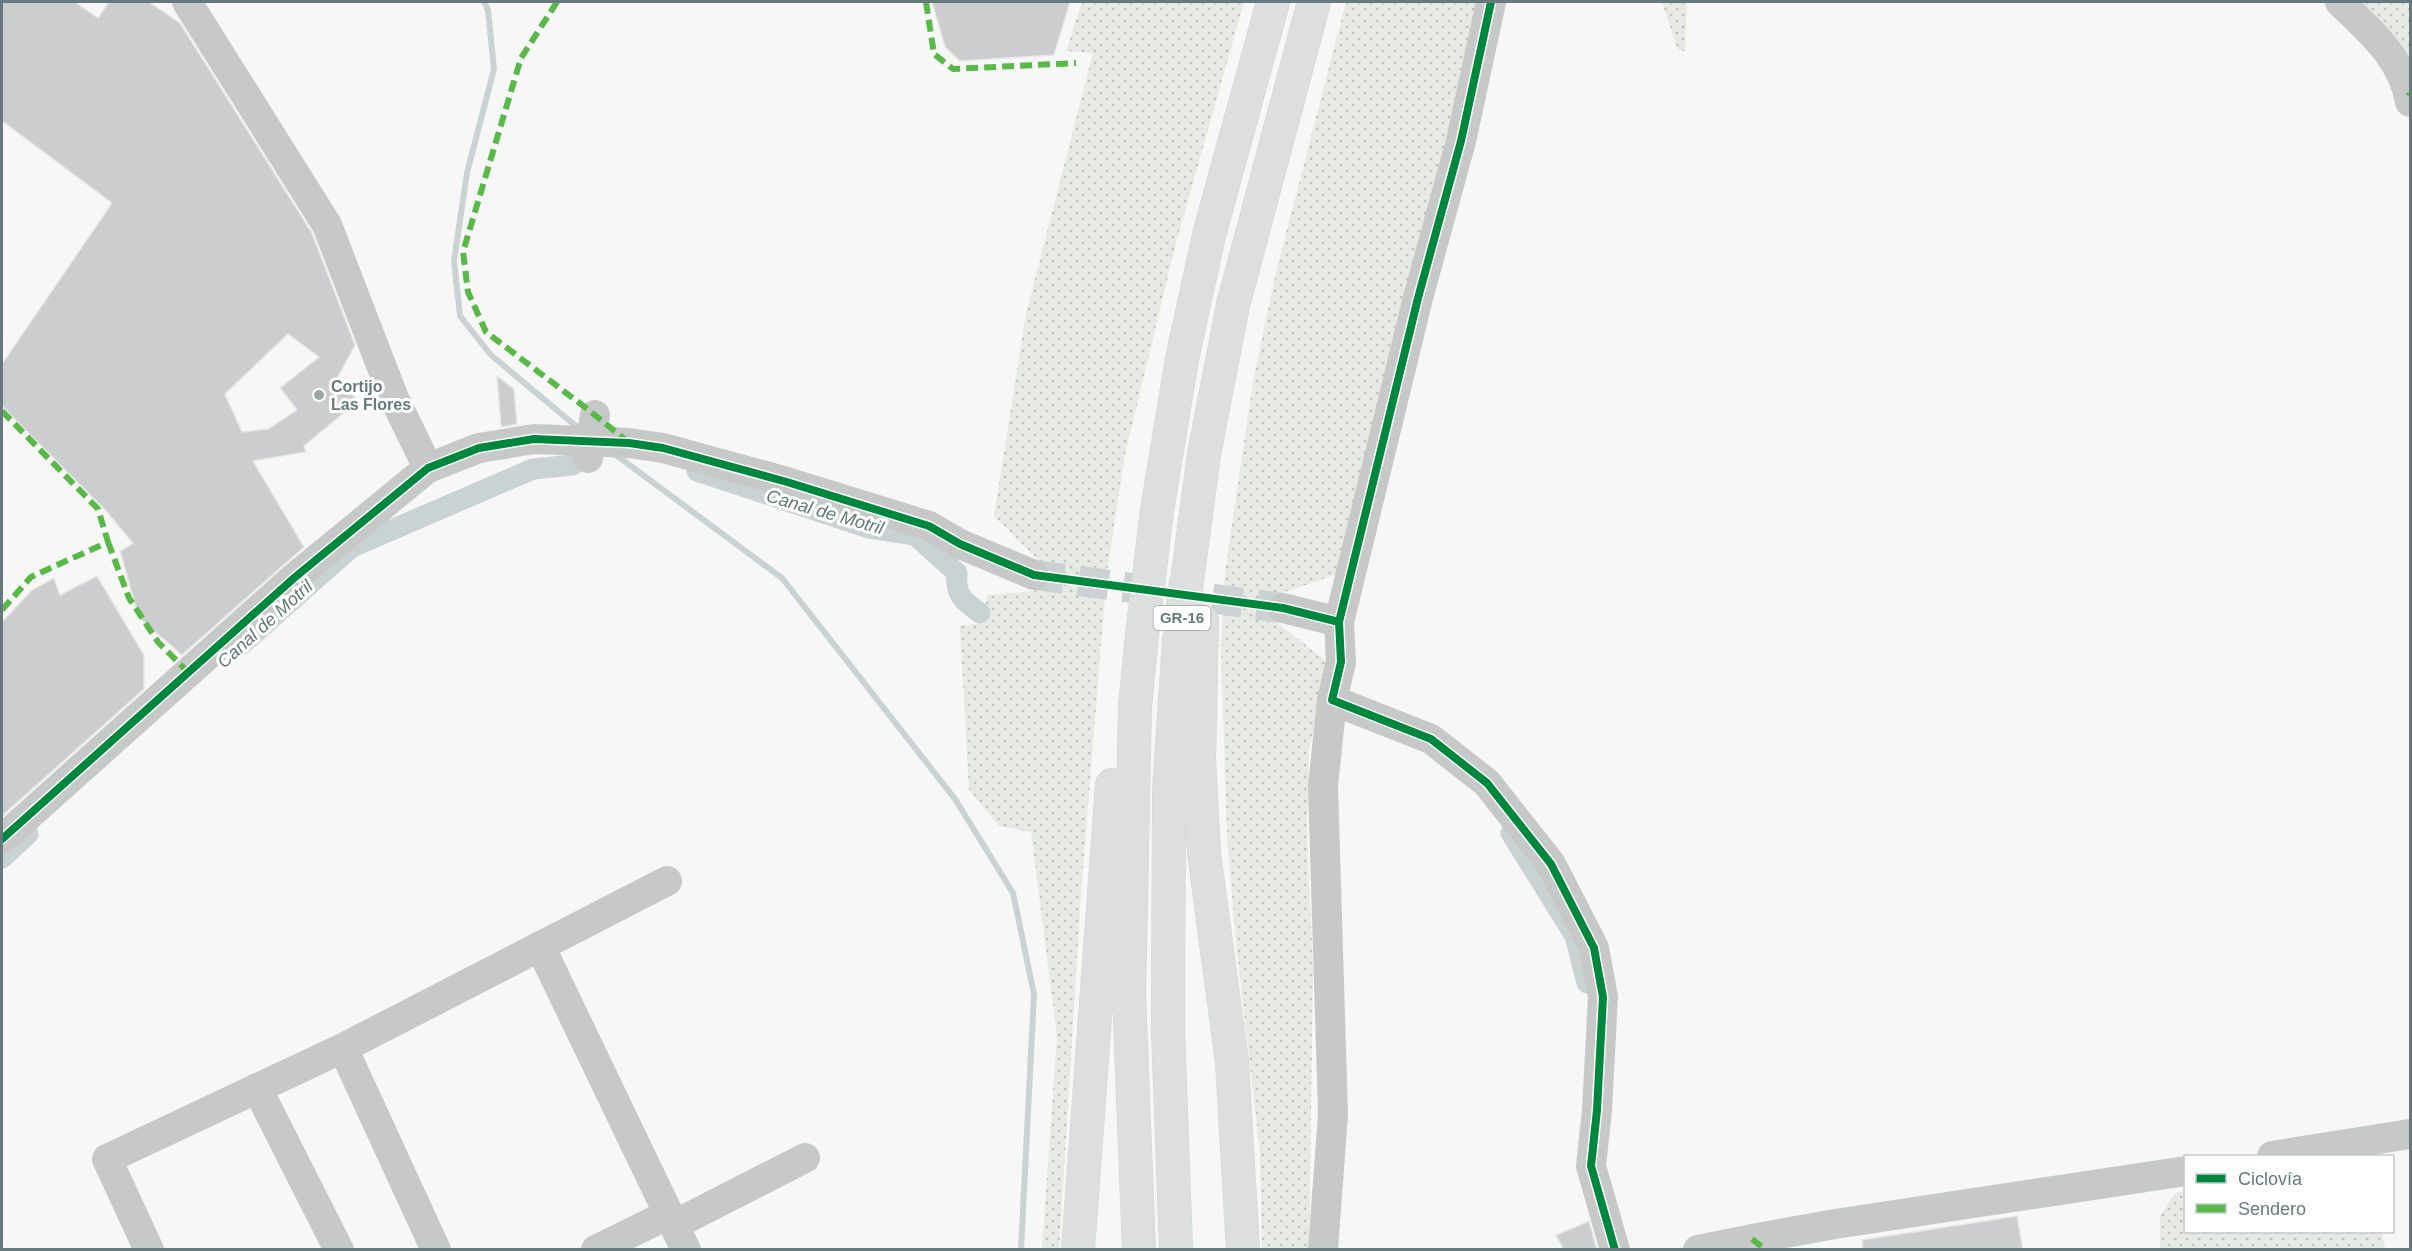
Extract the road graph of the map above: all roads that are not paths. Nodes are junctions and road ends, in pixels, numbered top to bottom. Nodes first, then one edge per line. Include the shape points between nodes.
1 (187, 2) edge
2 (1273, 2) edge
3 (1314, 2) edge
4 (1491, 2) edge
5 (2340, 2) edge
6 (2410, 102) edge
7 (1204, 454) junction
8 (428, 468) junction
9 (1034, 575) tunnel mouth
10 (1283, 608) tunnel mouth
11 (1339, 622) junction
12 (1142, 636) junction
13 (1332, 700) junction
14 (2, 839) edge
15 (667, 881) dead end
16 (540, 946) junction
17 (343, 1048) junction
18 (257, 1089) junction
19 (2410, 1134) edge
20 (2278, 1155) edge
21 (805, 1158) dead end
22 (2184, 1171) edge
23 (676, 1230) edge
24 (1741, 1244) edge
25 (149, 1250) edge
26 (339, 1250) edge
27 (436, 1250) edge
28 (596, 1250) edge
29 (1078, 1250) edge
30 (1139, 1250) edge
31 (1176, 1250) edge
32 (1243, 1250) edge
33 (1323, 1250) edge
34 (1615, 1250) edge
35 (1698, 1250) edge

1 - 8 street via 327,225 393,396
2 - 12 highway, GR-16 via 1209,235 1182,358 1157,510
3 - 7 highway, GR-16 via 1233,305
4 - 11 street via 1461,141 1418,298
5 - 6 street via 2381,41 2398,65
7 - 31 highway, GR-16 via 1179,641 1169,791 1168,1029
7 - 32 highway via 1212,509 1203,598 1199,759 1204,853 1232,1062
8 - 9 street via 479,448 534,440 591,438 663,448 929,526 960,544
8 - 14 street via 294,578
10 - 11 street
11 - 13 street via 1341,662
12 - 29 highway via 1120,698
12 - 30 highway, GR-16 via 1135,717 1129,995
13 - 33 street via 1323,786 1333,1114
13 - 34 street via 1431,739 1487,783 1551,864 1594,948 1603,997 1590,1166
15 - 16 street
16 - 17 street
16 - 23 street
17 - 18 street
17 - 27 street
18 - 25 street via 107,1159
18 - 26 street
19 - 20 street
21 - 23 street
22 - 24 street via 1834,1224
23 - 28 street
24 - 35 street

